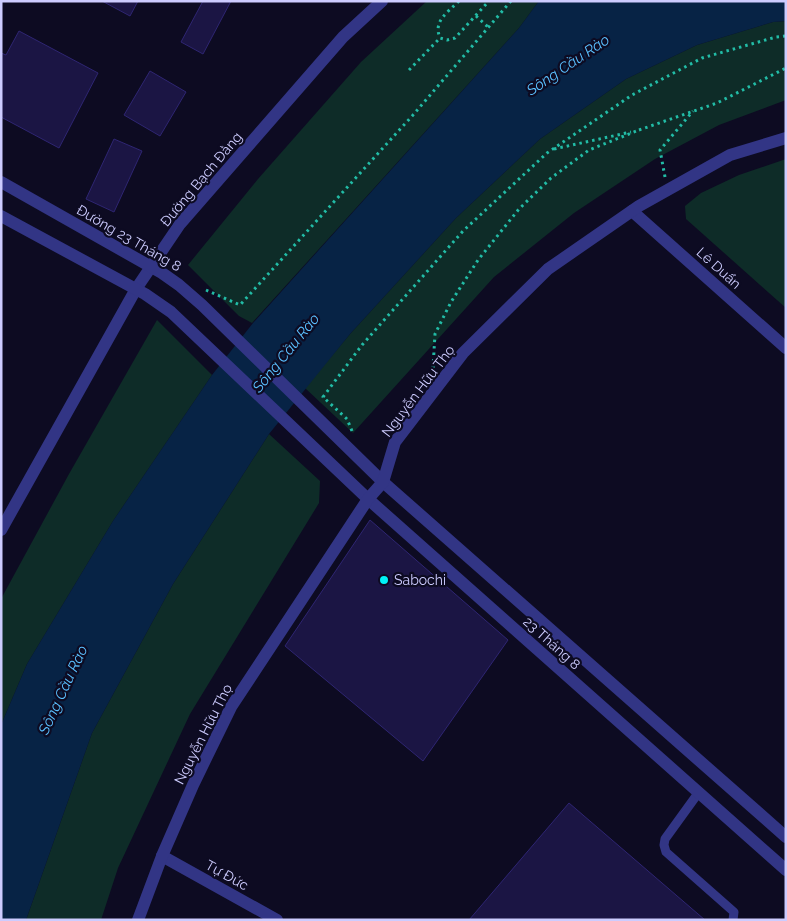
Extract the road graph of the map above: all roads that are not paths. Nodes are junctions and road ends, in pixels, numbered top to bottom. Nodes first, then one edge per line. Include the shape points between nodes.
1 (382, 1) edge
2 (786, 138) edge
3 (1, 182) edge
4 (632, 211) junction
5 (1, 216) edge
6 (151, 267) junction
7 (136, 289) junction
8 (786, 348) edge
9 (316, 418) joint
10 (383, 482) junction
11 (368, 499) junction
12 (1, 530) edge
13 (699, 792) junction
14 (786, 837) edge
15 (162, 856) junction
16 (786, 870) edge
17 (138, 920) edge
18 (277, 920) edge
19 (733, 920) edge

1 - 6 street, Đường Bạch Đằng via 343,37 206,194 180,224
2 - 4 street, Nguyễn Hữu Thọ via 730,155
3 - 6 street, Đường 23 Tháng 8
4 - 8 street, Lê Duẩn
4 - 10 street, Nguyễn Hữu Thọ via 548,269 464,353 395,442
5 - 7 street
6 - 7 street, Đường Bạch Đằng
6 - 9 street, Đường 23 Tháng 8 via 187,292
7 - 11 street, 23 Tháng 8 via 171,312
7 - 12 street, Đường Bạch Đằng
9 - 10 street, 23 Tháng 8
10 - 11 street, Nguyễn Hữu Thọ
10 - 14 street, 23 Tháng 8
11 - 13 street, 23 Tháng 8
11 - 15 street, Nguyễn Hữu Thọ via 231,707
13 - 16 street, 23 Tháng 8
13 - 19 lane via 664,845 666,852 734,912
15 - 17 street, Nguyễn Hữu Thọ
15 - 18 street, Tự Đức

